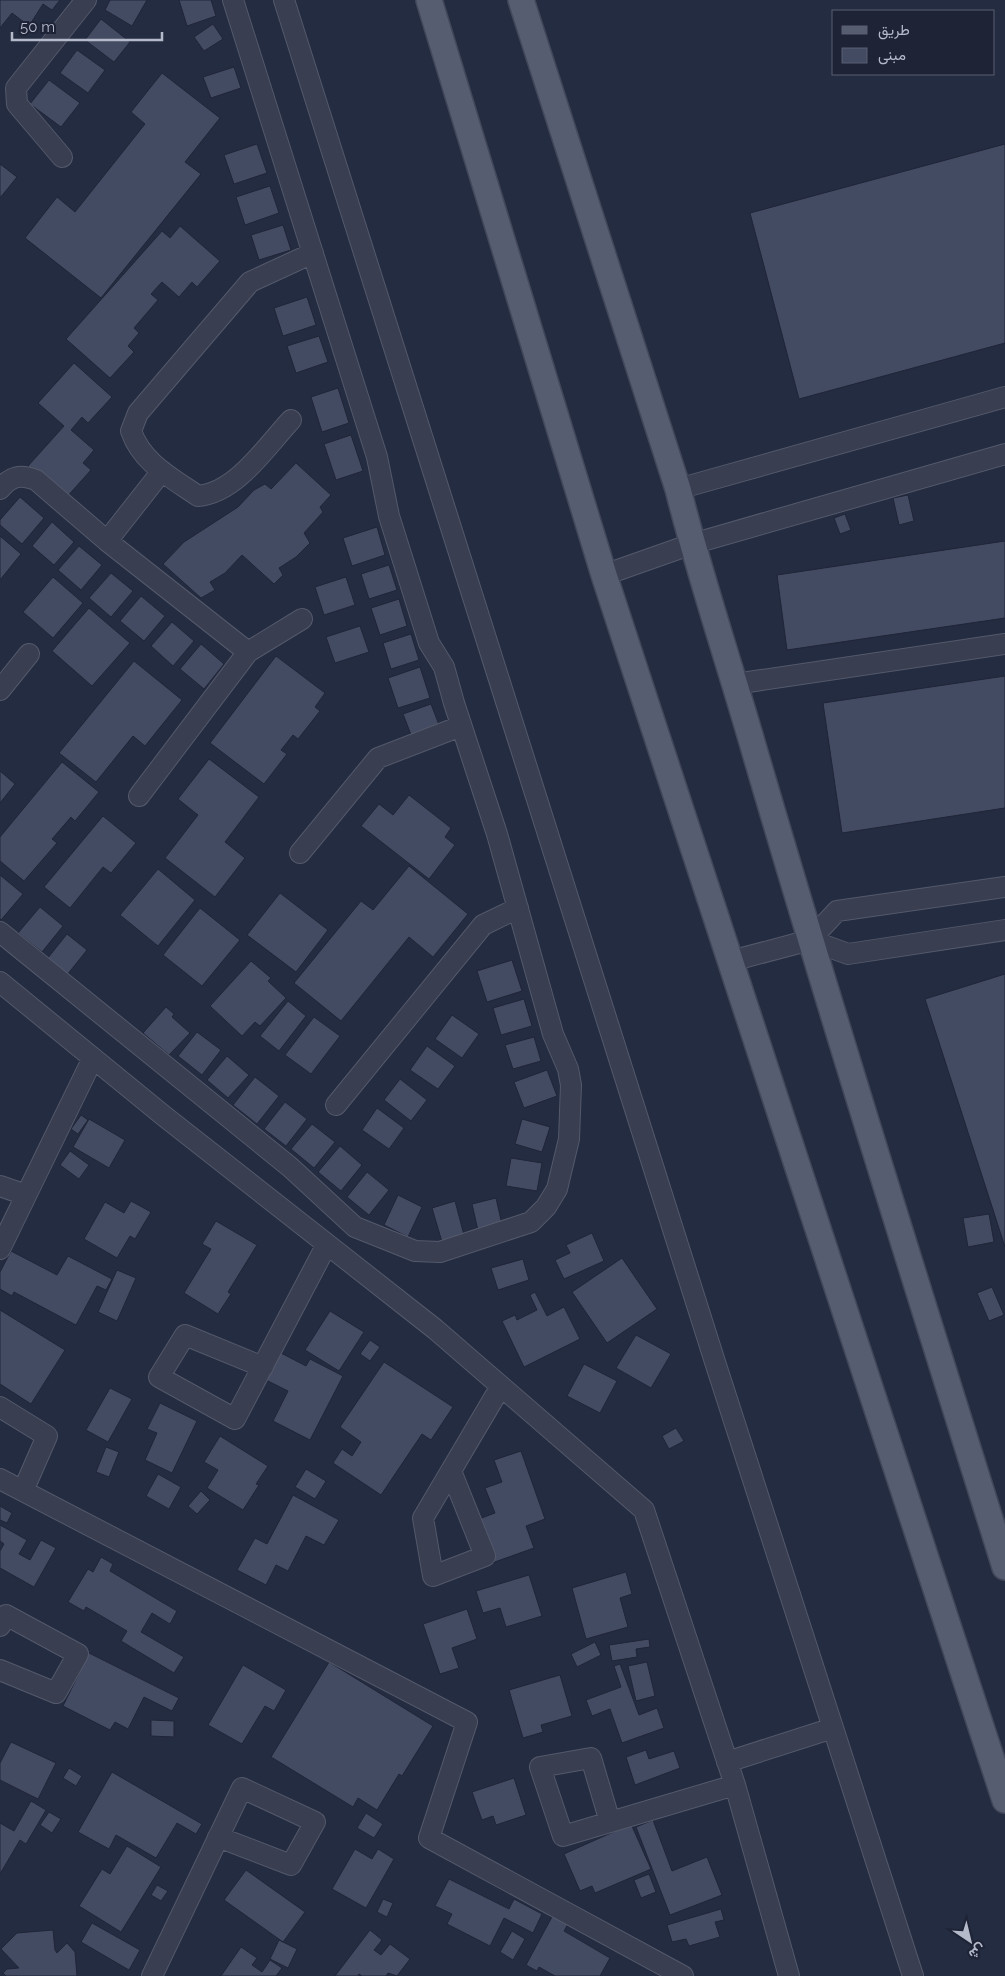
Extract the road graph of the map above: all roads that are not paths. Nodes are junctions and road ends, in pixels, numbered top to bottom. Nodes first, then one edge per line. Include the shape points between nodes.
1 (86, 0) edge
2 (233, 0) edge
3 (284, 0) edge
4 (429, 0) edge
5 (521, 0) edge
6 (62, 158) dead end
7 (314, 253) junction
8 (1005, 396) edge
9 (291, 420) dead end
10 (1005, 454) edge
11 (162, 471) junction
12 (0, 489) edge
13 (678, 489) junction
14 (108, 540) junction
15 (692, 544) junction
16 (604, 575) junction
17 (302, 619) dead end
18 (1005, 644) edge
19 (248, 652) junction
20 (29, 654) dead end
21 (735, 684) junction
22 (0, 690) edge
23 (461, 726) junction
24 (139, 796) dead end
25 (300, 853) dead end
26 (1005, 887) edge
27 (518, 908) junction
28 (1005, 930) edge
29 (0, 932) edge
30 (810, 940) junction
31 (731, 961) junction
32 (0, 982) edge
33 (93, 1058) junction
34 (336, 1105) dead end
35 (0, 1186) edge
36 (26, 1195) junction
37 (327, 1244) junction
38 (0, 1249) edge
39 (263, 1367) junction
40 (501, 1386) junction
41 (0, 1408) edge
42 (451, 1471) junction
43 (0, 1479) edge
44 (23, 1491) junction
45 (1005, 1567) edge
46 (0, 1626) edge
47 (0, 1670) edge
48 (833, 1728) junction
49 (727, 1762) junction
50 (734, 1785) junction
51 (1005, 1800) edge
52 (610, 1822) dead end
53 (218, 1837) junction
54 (152, 1976) edge
55 (682, 1976) edge
56 (789, 1976) edge
57 (913, 1976) edge

1 - 6 street via 16,88 17,104
2 - 7 street
3 - 48 street
4 - 16 main road
5 - 13 main road
7 - 11 street via 250,282 138,413 131,431 135,442 149,462
7 - 23 street via 377,457 389,516 430,643 444,667
8 - 13 street
9 - 11 street via 230,486 212,495 198,496
10 - 15 street
11 - 14 street
12 - 14 street via 8,480 22,475 36,480
13 - 15 main road
14 - 19 street
15 - 16 street
15 - 21 main road
16 - 31 main road
17 - 19 street
18 - 21 street
19 - 24 street
20 - 22 street
21 - 30 main road
23 - 25 street via 378,758
23 - 27 street
26 - 30 street via 837,911
27 - 29 street via 553,1034 568,1068 571,1085 569,1139 557,1189 531,1222 440,1252 415,1252 355,1226 290,1168
27 - 34 street via 483,925
28 - 30 street via 848,954
30 - 31 street
30 - 45 main road
31 - 51 main road
32 - 33 street
33 - 36 street
33 - 37 street
35 - 36 street
36 - 38 street
37 - 39 street
37 - 40 street
39 - 39 street via 235,1419 159,1377 185,1335
40 - 42 street
40 - 49 street via 644,1510
41 - 44 street via 47,1436
42 - 42 street via 423,1518 434,1576 485,1556
43 - 44 street
44 - 55 street via 467,1722 429,1838
46 - 47 street via 6,1615 78,1654 56,1693
48 - 49 street
48 - 57 street
49 - 50 street
50 - 52 street
50 - 56 street
53 - 53 street via 242,1788 315,1822 291,1865
53 - 54 street

